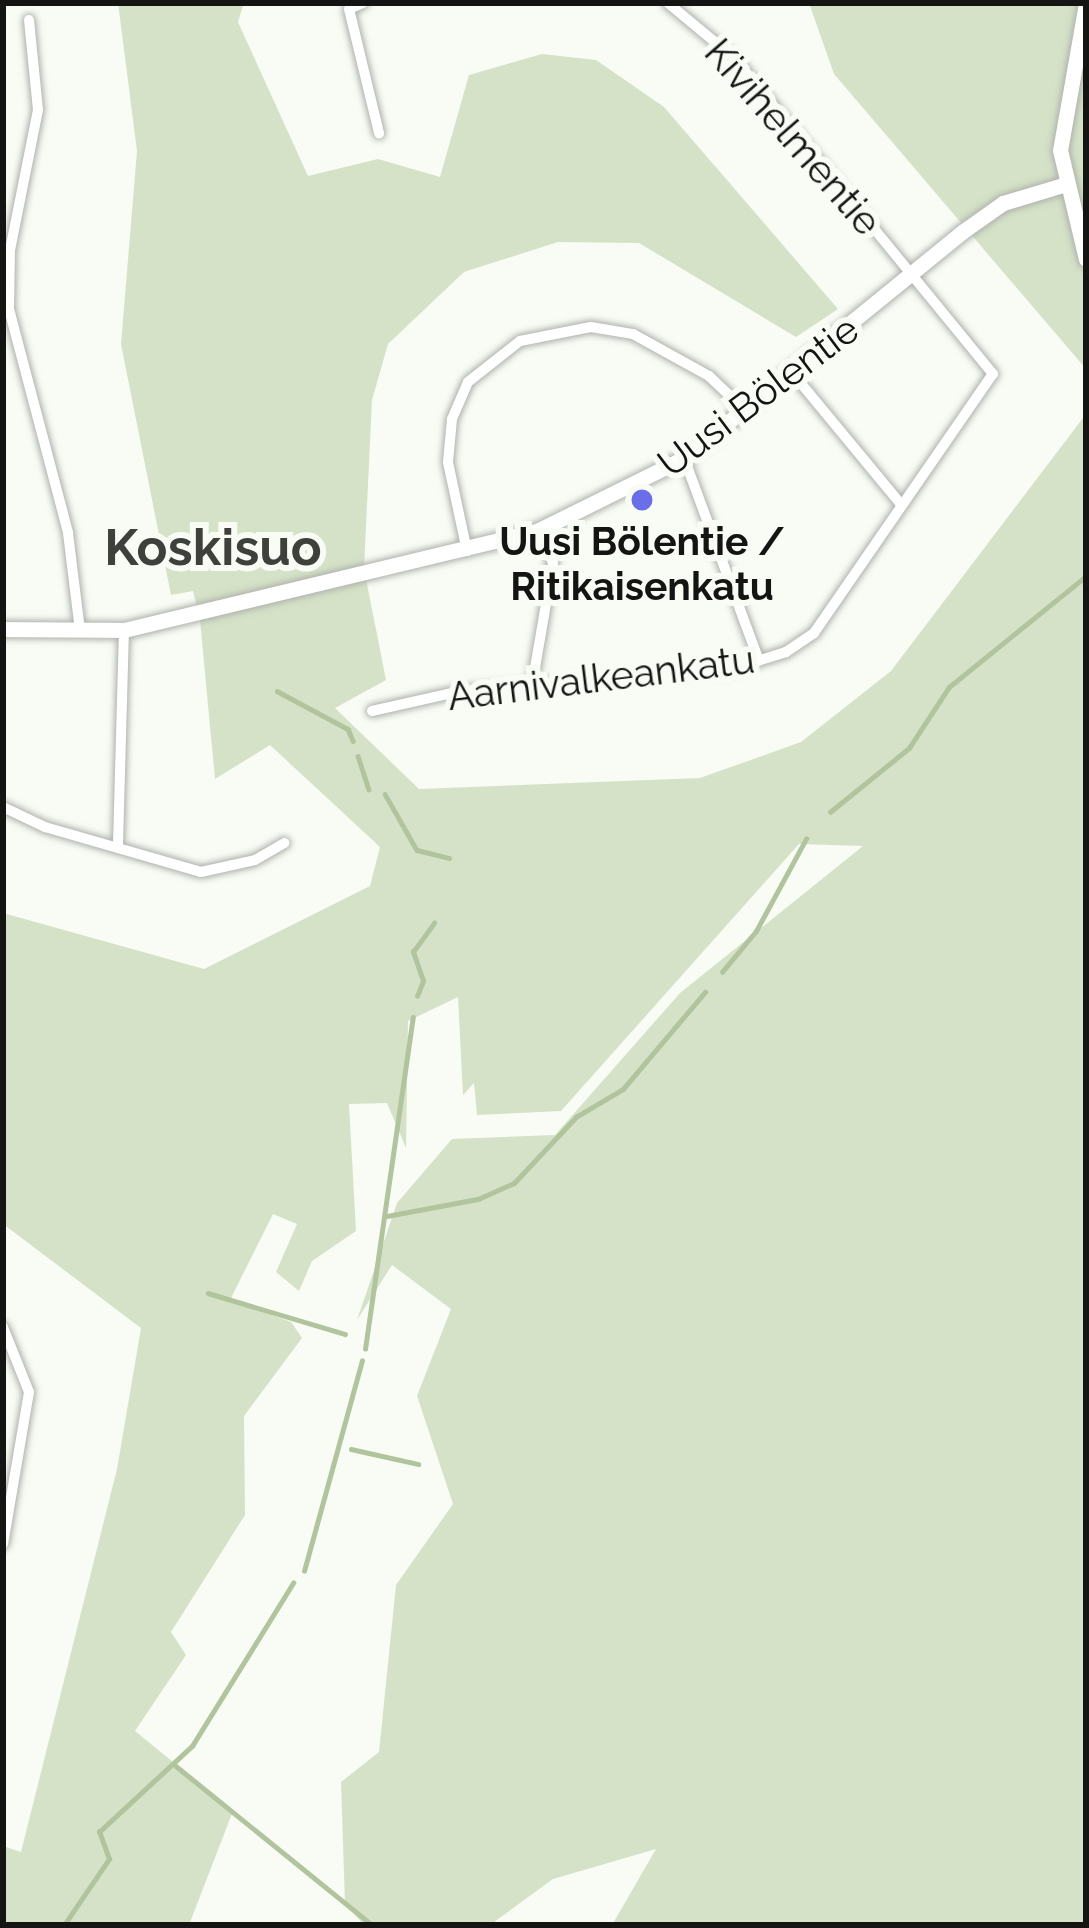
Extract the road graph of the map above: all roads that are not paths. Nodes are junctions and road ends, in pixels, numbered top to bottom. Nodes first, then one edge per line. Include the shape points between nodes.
1 (363, 3) edge
2 (668, 3) edge
3 (1085, 3) edge
4 (29, 20) dead end
5 (379, 133) dead end
6 (1063, 184) junction
7 (1086, 259) edge
8 (914, 276) junction
9 (794, 375) junction
10 (748, 414) junction
11 (684, 458) junction
12 (900, 503) junction
13 (539, 530) junction
14 (467, 551) junction
15 (3, 629) edge
16 (124, 630) junction
17 (80, 634) junction
18 (759, 661) junction
19 (532, 685) junction
20 (372, 711) dead end
21 (3, 807) edge
22 (285, 843) dead end
23 (118, 844) junction
24 (3, 1327) edge
25 (3, 1544) edge

1 - 5 street via 350,9
2 - 8 street, Kivihelmentie via 734,58
3 - 6 street via 1065,99
4 - 17 street via 38,110 10,250 9,309 68,533
6 - 7 street
6 - 8 street, Uusi Bölentie via 1003,203
8 - 9 street, Uusi Bölentie
8 - 12 street, Aarnivalkeankatu via 993,374
9 - 10 street, Uusi Bölentie
9 - 12 street
10 - 11 street, Uusi Bölentie
10 - 14 street via 709,376 632,334 591,328 520,341 469,382 452,419 448,462
11 - 13 street, Uusi Bölentie
11 - 18 street
12 - 18 street, Aarnivalkeankatu via 814,633
13 - 14 street, Uusi Bölentie
13 - 19 street via 553,563
14 - 16 street, Uusi Bölentie
15 - 17 street, Uusi Bölentie
16 - 17 street, Uusi Bölentie
16 - 23 street
18 - 19 street, Aarnivalkeankatu via 636,681
19 - 20 street, Aarnivalkeankatu
21 - 23 street via 45,827
22 - 23 street via 214,874
24 - 25 street via 29,1392

